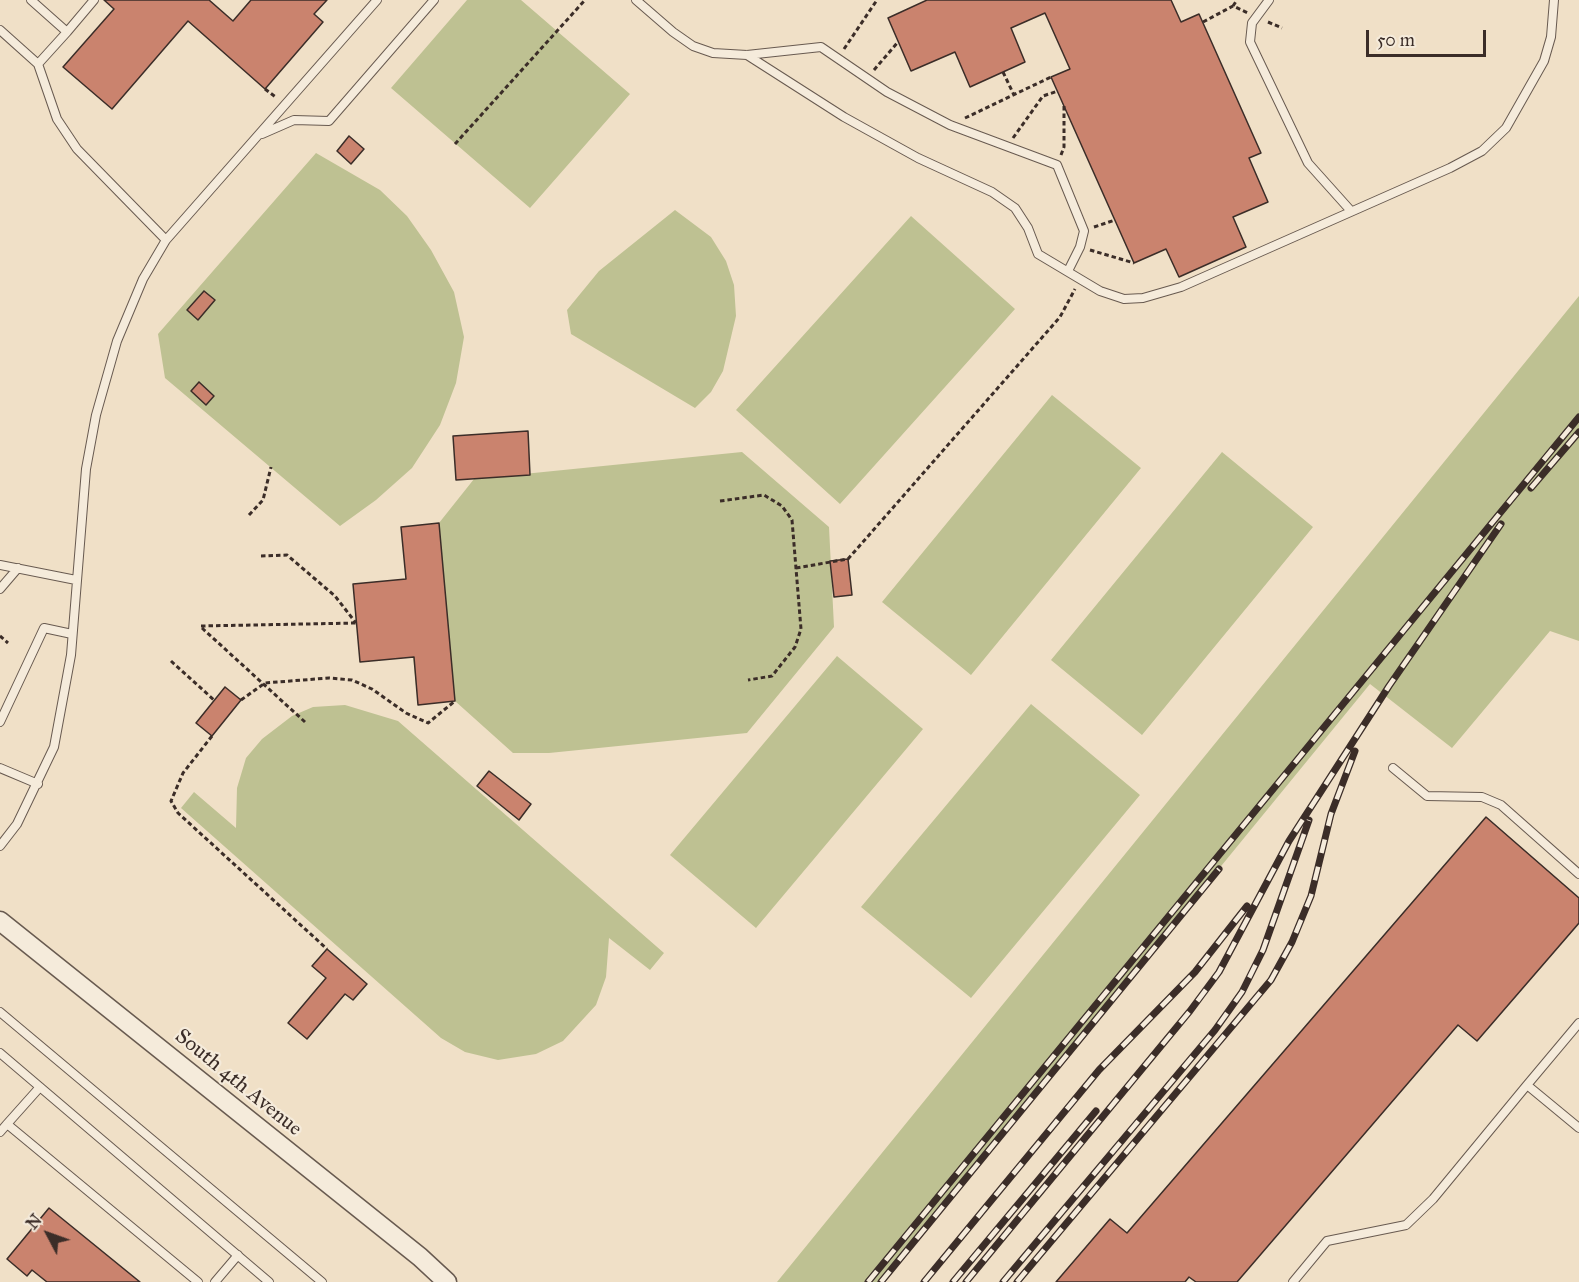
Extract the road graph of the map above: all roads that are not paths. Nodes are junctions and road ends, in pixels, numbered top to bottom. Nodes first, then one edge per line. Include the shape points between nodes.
1 (31, 0) edge
2 (94, 0) edge
3 (377, 0) edge
4 (434, 0) edge
5 (636, 0) edge
6 (1269, 0) edge
7 (1554, 0) edge
8 (0, 30) edge
9 (67, 32) junction
10 (747, 55) junction
11 (38, 64) junction
12 (258, 135) junction
13 (1351, 211) junction
14 (166, 240) junction
15 (1068, 271) junction
16 (0, 565) edge
17 (18, 568) junction
18 (76, 580) junction
19 (0, 589) edge
20 (72, 634) junction
21 (0, 722) edge
22 (0, 768) edge
23 (1393, 768) dead end
24 (38, 784) junction
25 (0, 846) edge
26 (1579, 874) edge
27 (0, 921) edge
28 (0, 1012) edge
29 (1579, 1023) edge
30 (0, 1053) edge
31 (1527, 1085) junction
32 (40, 1086) junction
33 (7, 1124) junction
34 (1579, 1128) edge
35 (0, 1132) edge
36 (237, 1255) junction
37 (198, 1282) edge
38 (215, 1282) edge
39 (269, 1282) edge
40 (322, 1282) edge
41 (447, 1282) edge
42 (1293, 1282) edge

1 - 9 lane
2 - 9 lane
3 - 12 lane
4 - 12 lane via 329,121 294,120
5 - 10 lane via 693,46 713,53
6 - 13 lane via 1251,23 1250,42 1308,163
7 - 13 lane via 1551,37 1544,61 1506,128 1482,151
8 - 11 lane
9 - 11 lane
10 - 15 lane via 853,122 992,192 1015,208 1038,254
10 - 15 lane via 821,47 868,79 950,125 1057,165 1084,231
11 - 14 lane via 57,119 76,149
12 - 14 lane
13 - 15 lane via 1181,287 1143,298 1124,299 1100,291
14 - 18 lane via 143,279 103,383 86,469
16 - 17 lane
17 - 18 lane
17 - 19 lane
18 - 20 lane
20 - 21 lane via 44,628
20 - 24 lane via 54,747
22 - 24 lane
23 - 26 lane via 1427,796 1482,797 1501,805
24 - 25 lane
27 - 41 street, South 4th Avenue
28 - 40 lane
29 - 31 lane
30 - 32 lane
31 - 34 lane
31 - 42 lane via 1433,1199 1406,1225 1327,1241
32 - 33 lane
32 - 36 lane
33 - 35 lane
33 - 37 lane
36 - 38 lane
36 - 39 lane

